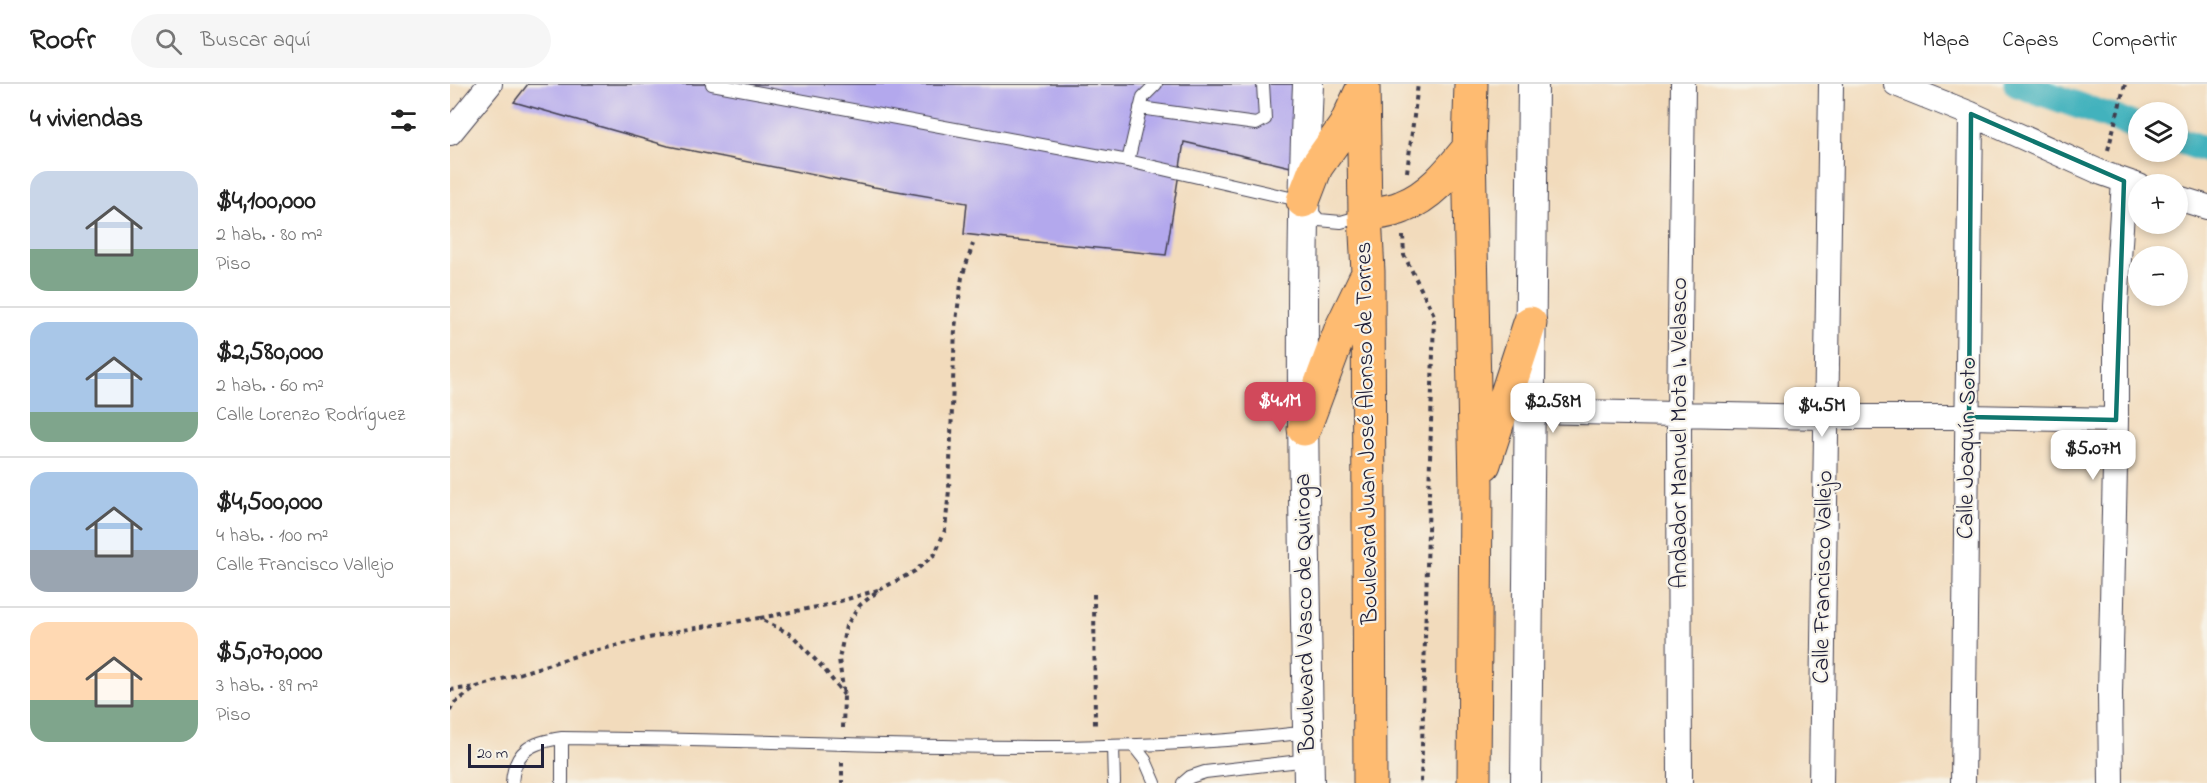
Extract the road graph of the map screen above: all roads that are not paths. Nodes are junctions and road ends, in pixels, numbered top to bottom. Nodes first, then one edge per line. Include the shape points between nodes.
1 (490, 84) edge
2 (712, 84) edge
3 (1156, 84) edge
4 (1263, 84) edge
5 (1308, 84) edge
6 (1447, 84) edge
7 (1471, 84) edge
8 (1533, 84) edge
9 (1683, 84) edge
10 (1831, 84) edge
11 (1896, 84) edge
12 (1365, 85) edge
13 (1140, 108) junction
14 (1971, 114) junction
15 (450, 133) edge
16 (1461, 158) junction
17 (1128, 161) junction
18 (2128, 182) edge
19 (1303, 201) junction
20 (2188, 201) edge
21 (2207, 207) edge
22 (2128, 208) edge
23 (1365, 215) junction
24 (1368, 272) junction
25 (1530, 324) junction
26 (1529, 411) junction
27 (1679, 414) junction
28 (1826, 417) junction
29 (1969, 417) junction
30 (2116, 420) junction
31 (1304, 429) junction
32 (1476, 485) junction
33 (562, 738) junction
34 (1113, 746) junction
35 (1134, 746) junction
36 (1309, 758) edge
37 (512, 783) edge
38 (562, 783) edge
39 (1113, 783) edge
40 (1155, 783) edge
41 (1183, 783) edge
42 (1370, 783) edge
43 (1474, 783) edge
44 (1527, 783) edge
45 (1680, 783) edge
46 (1821, 783) edge
47 (1962, 783) edge
48 (2111, 783) edge

1 - 15 street
2 - 17 lane
3 - 13 lane via 1143,97
4 - 13 lane via 1265,119 1256,124
5 - 19 street, Boulevard Vasco de Quiroga
6 - 16 main road
7 - 16 main road
8 - 25 street
9 - 27 street, Andador Manuel Mota I. Velasco
10 - 28 street, Calle Francisco Vallejo
11 - 14 street
12 - 19 main road via 1345,126 1316,167
12 - 23 main road, Boulevard Juan José Alonso de Torres
13 - 17 lane
14 - 18 street
14 - 29 street, Calle Joaquín Soto
16 - 23 main road via 1421,198 1402,207
16 - 32 main road via 1456,250 1473,330
17 - 19 lane
19 - 23 lane via 1319,220 1341,222
19 - 31 street, Boulevard Vasco de Quiroga
20 - 21 street
22 - 30 street via 2116,306
23 - 24 main road, Boulevard Juan José Alonso de Torres
24 - 31 main road via 1341,328
24 - 42 main road, Boulevard Juan José Alonso de Torres
25 - 26 street
25 - 32 main road
26 - 27 street
26 - 44 street
27 - 28 street
27 - 45 street, Andador Manuel Mota I. Velasco
28 - 29 street
28 - 46 street, Calle Francisco Vallejo
29 - 30 street
29 - 47 street, Calle Joaquín Soto
30 - 48 street
31 - 36 street, Boulevard Vasco de Quiroga
32 - 43 main road
33 - 34 lane via 1018,748
33 - 37 lane via 528,748 518,757
33 - 38 lane
34 - 35 lane
34 - 39 lane
35 - 36 lane via 1247,740
35 - 40 lane
36 - 41 lane via 1205,772

